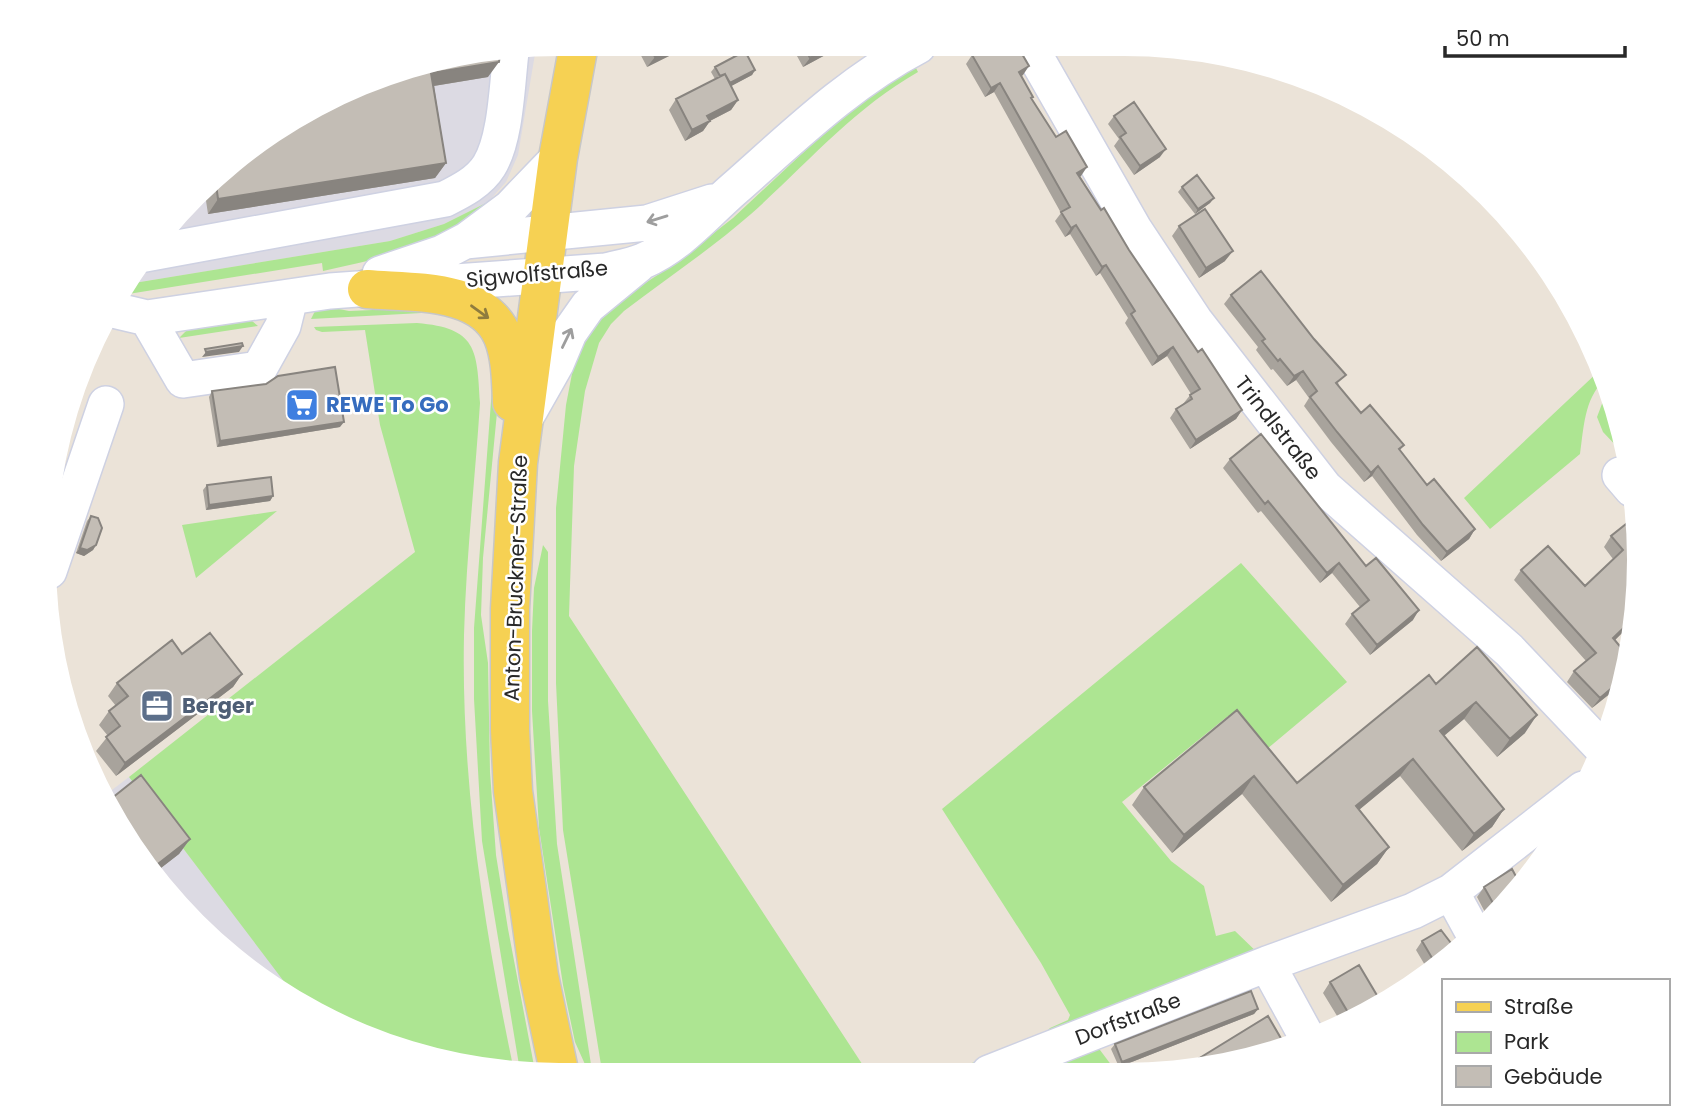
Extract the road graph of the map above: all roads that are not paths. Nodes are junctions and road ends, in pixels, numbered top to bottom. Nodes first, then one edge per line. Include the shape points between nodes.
1 (577, 56) edge
2 (901, 56) edge
3 (1035, 56) edge
4 (510, 59) edge
5 (558, 158) junction
6 (722, 199) junction
7 (548, 232) junction
8 (465, 241) junction
9 (168, 244) edge
10 (643, 261) junction
11 (542, 276) junction
12 (368, 289) junction
13 (330, 290) junction
14 (290, 298) junction
15 (131, 315) edge
16 (111, 331) edge
17 (106, 404) dead end
18 (525, 420) junction
19 (518, 463) junction
20 (56, 550) edge
21 (1594, 739) edge
22 (1564, 804) edge
23 (1451, 892) junction
24 (1470, 925) edge
25 (1267, 964) junction
26 (1303, 1030) edge
27 (557, 1063) edge
28 (1015, 1063) edge

1 - 5 main road, Anton-Bruckner-Straße
2 - 6 street, Sigwolfstraße via 837,99
3 - 21 street, Trindlstraße via 1135,229 1195,321 1325,488 1509,650
4 - 9 street via 502,131 489,166 466,189 445,199
5 - 7 main road, Anton-Bruckner-Straße
5 - 8 street via 510,208
6 -> 7 street, Sigwolfstraße via 647,223
6 - 10 street, Sigwolfstraße via 670,245
7 - 8 street, Sigwolfstraße
7 - 11 main road, Anton-Bruckner-Straße
8 - 13 street, Sigwolfstraße
10 - 11 street, Sigwolfstraße via 606,271
18 -> 10 street via 569,333 588,306
11 - 12 street, Sigwolfstraße
11 - 18 main road, Anton-Bruckner-Straße
12 - 13 street, Sigwolfstraße
12 -> 19 main road via 453,297 478,307 497,326 509,365
13 - 14 street, Sigwolfstraße
14 - 15 street, Sigwolfstraße
14 - 15 street via 283,326 259,369 183,380
15 - 16 street, Sigwolfstraße
17 - 20 street
18 - 19 main road, Anton-Bruckner-Straße
19 - 27 main road, Anton-Bruckner-Straße via 510,609 513,791
22 - 23 street, Dorfstraße
23 - 24 street
23 - 25 street, Dorfstraße via 1413,911
25 - 26 street
25 - 28 street, Dorfstraße

